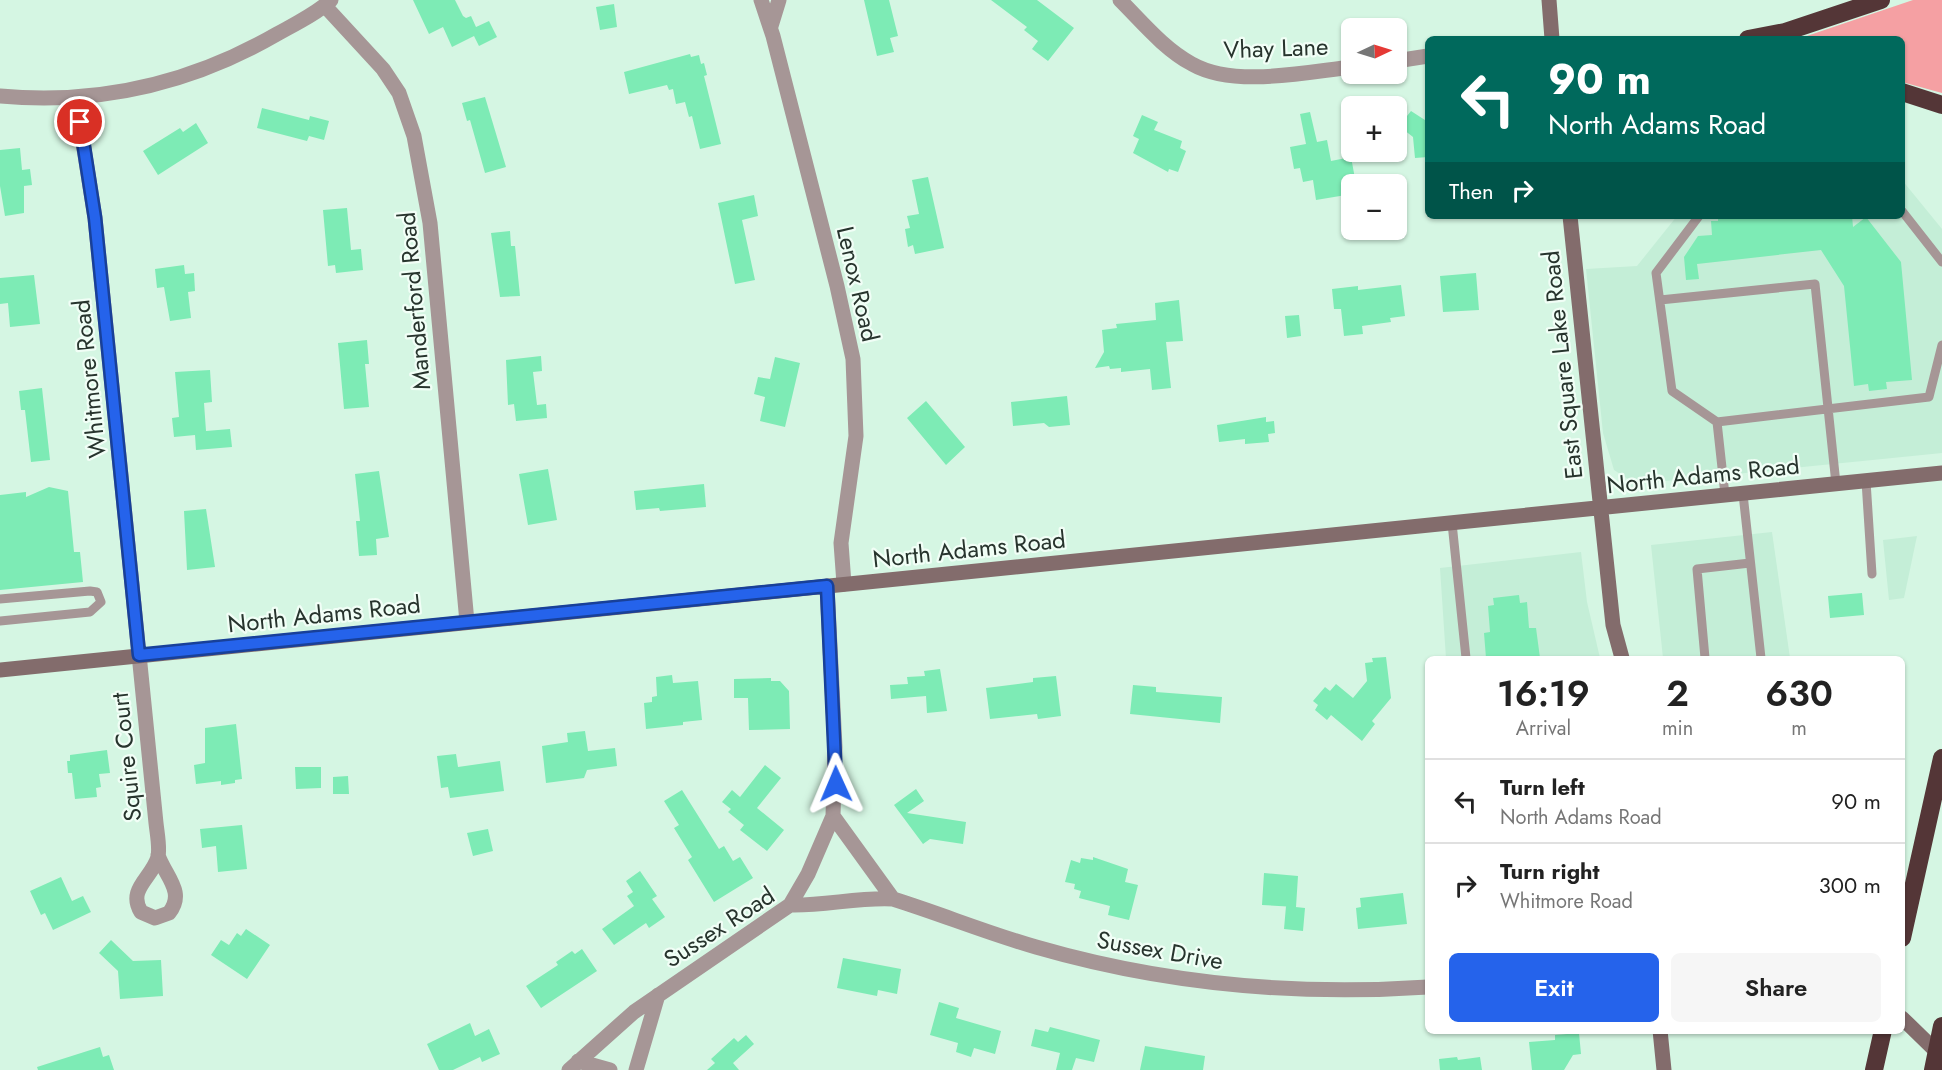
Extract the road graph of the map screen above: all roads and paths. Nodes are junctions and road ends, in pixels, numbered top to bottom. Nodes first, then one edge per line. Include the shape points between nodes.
1 (761, 0) edge
2 (779, 0) edge
3 (1120, 0) edge
4 (1549, 0) edge
5 (1881, 0) edge
6 (328, 3) edge
7 (771, 26) junction
8 (1552, 36) edge
9 (1764, 36) edge
10 (1425, 56) edge
11 (1407, 59) edge
12 (1341, 68) edge
13 (1905, 93) edge
14 (0, 96) edge
15 (76, 98) junction
16 (1942, 105) edge
17 (1905, 215) edge
18 (1570, 219) edge
19 (1697, 219) edge
20 (1942, 262) edge
21 (1660, 300) junction
22 (1942, 345) edge
23 (1829, 409) junction
24 (1717, 422) junction
25 (1942, 474) edge
26 (1866, 481) junction
27 (1836, 484) junction
28 (1743, 494) junction
29 (1725, 495) junction
30 (1600, 509) junction
31 (1452, 523) junction
32 (1750, 563) junction
33 (1872, 574) dead end
34 (844, 584) junction
35 (827, 586) junction
36 (0, 599) edge
37 (0, 621) edge
38 (466, 622) junction
39 (139, 655) junction
40 (1466, 656) edge
41 (1621, 656) edge
42 (1705, 656) edge
43 (1761, 656) edge
44 (0, 670) edge
45 (1942, 758) edge
46 (833, 816) junction
47 (158, 855) dead end
48 (893, 899) junction
49 (790, 905) junction
50 (1905, 924) edge
51 (1425, 987) edge
52 (658, 994) junction
53 (1905, 1021) edge
54 (1942, 1026) edge
55 (1660, 1034) edge
56 (1881, 1034) edge
57 (1942, 1057) edge
58 (573, 1066) edge
59 (610, 1070) edge
60 (636, 1070) edge
61 (1664, 1070) edge
62 (1874, 1070) edge
63 (1933, 1070) edge

1 - 7 street, Lenox Road
2 - 7 street
3 - 12 street, Vhay Lane via 1178,55 1204,70 1232,76
4 - 8 street
5 - 9 highway
6 - 15 street via 256,46 208,67 146,87
6 - 38 street, Manderford Road via 399,93 414,136 430,223
7 - 34 street, Lenox Road via 853,359 856,436 842,543
10 - 11 street
13 - 16 highway
14 - 15 street
15 - 39 street, Whitmore Road via 95,218
17 - 20 lane
18 - 30 street, East Square Lake Road
19 - 21 lane via 1656,273
21 - 23 lane via 1815,284
21 - 24 lane via 1672,391
22 - 23 lane via 1929,397
23 - 24 lane
23 - 27 lane
24 - 29 lane
25 - 26 street, North Adams Road
26 - 27 street, North Adams Road
26 - 33 lane
27 - 28 street, North Adams Road
28 - 29 street, North Adams Road
28 - 32 lane
29 - 30 street, North Adams Road
30 - 31 street, North Adams Road
30 - 41 street, East Square Lake Road via 1613,625
31 - 34 street, North Adams Road
31 - 40 lane
32 - 42 lane via 1697,568
32 - 43 lane
34 - 35 street, North Adams Road
35 - 38 street, North Adams Road
35 - 46 street via 835,747
36 - 37 lane via 90,591 101,596 101,602 90,612
38 - 39 street, North Adams Road
39 - 44 street, North Adams Road
39 - 47 street, Squire Court
45 - 50 highway
46 - 48 street
46 - 49 street
48 - 49 street, Sussex Road
48 - 51 street, Sussex Drive via 1061,954 1207,983 1273,989
49 - 52 street, Sussex Road
52 - 58 street, Sussex Road
52 - 60 street
53 - 57 street
54 - 63 highway, bridge
55 - 61 street
56 - 62 highway
58 - 59 street

